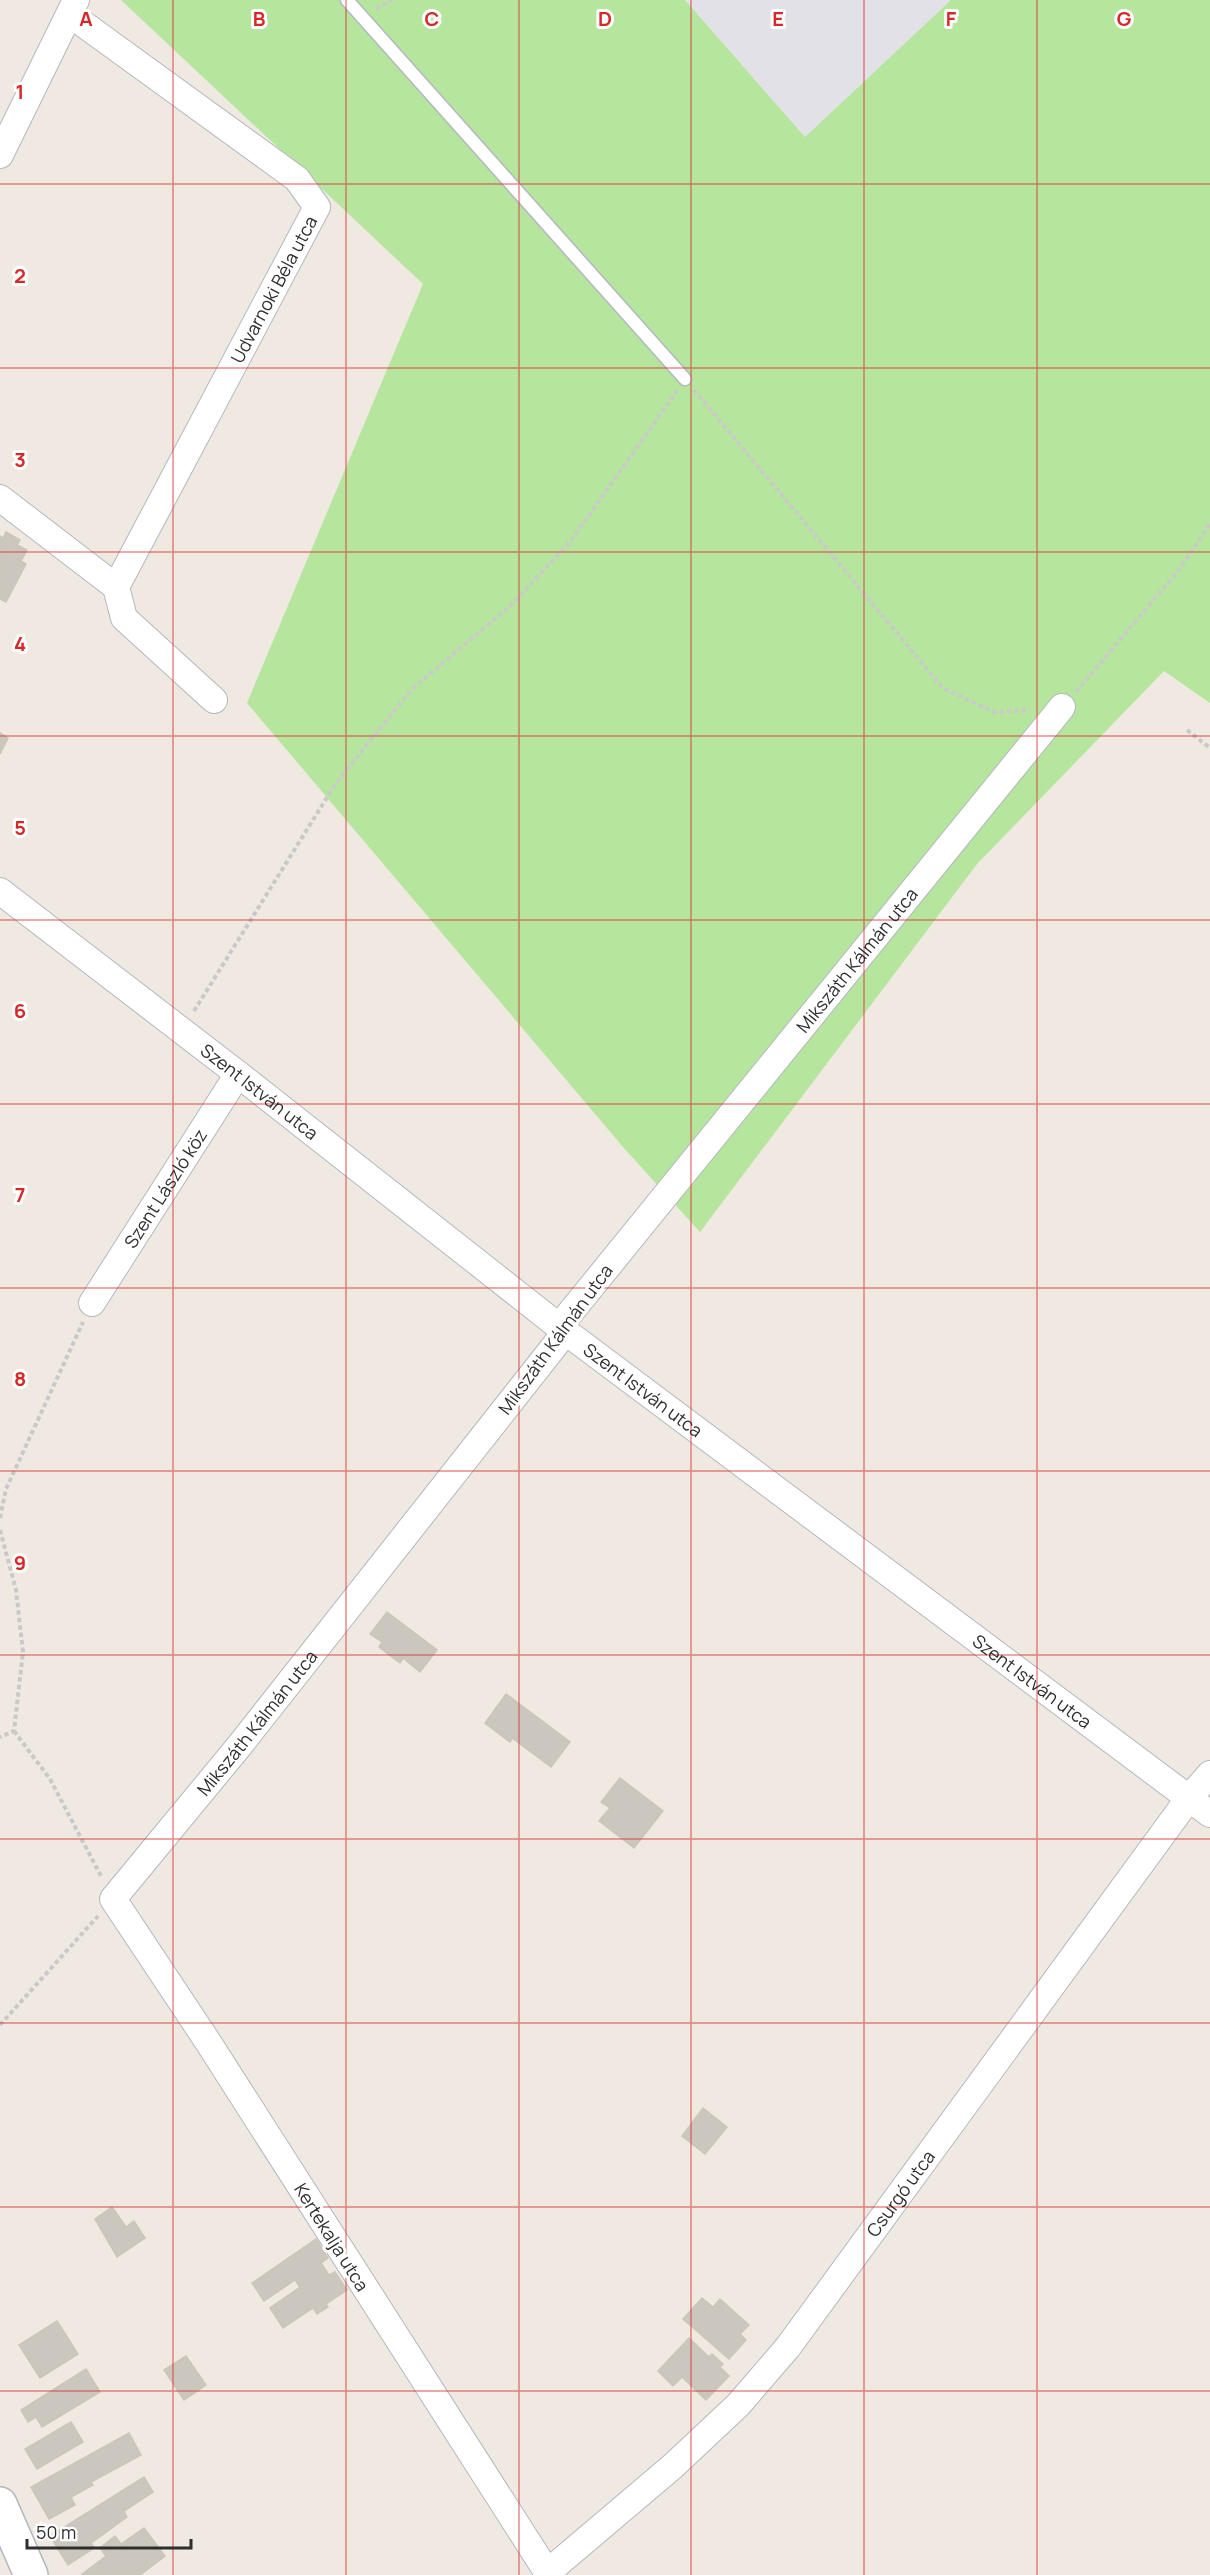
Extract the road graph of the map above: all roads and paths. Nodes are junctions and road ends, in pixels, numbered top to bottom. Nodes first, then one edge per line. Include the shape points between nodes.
1 (347, 0) edge
2 (74, 7) edge
3 (0, 155) edge
4 (685, 379) junction
5 (0, 498) edge
6 (1210, 524) edge
7 (116, 587) junction
8 (214, 700) dead end
9 (1062, 707) junction
10 (1186, 730) dead end
11 (1210, 748) edge
12 (0, 891) edge
13 (181, 1032) junction
14 (238, 1074) junction
15 (92, 1303) joint
16 (562, 1329) junction
17 (0, 1518) edge
18 (0, 1530) edge
19 (14, 1731) junction
20 (0, 1737) edge
21 (1210, 1774) edge
22 (1189, 1798) junction
23 (1210, 1814) edge
24 (113, 1899) junction
25 (0, 2025) edge
26 (0, 2504) edge
27 (549, 2574) edge
28 (32, 2575) edge

1 - 4 lane
2 - 3 street
2 - 7 street, Udvarnoki Béla utca via 297,179 317,207
4 - 9 path via 944,688 994,712
4 - 13 path via 570,542 509,607 412,689 336,783
5 - 7 street
6 - 9 path via 1178,571
7 - 8 street via 124,618
9 - 16 street, Mikszáth Kálmán utca via 566,1318
10 - 11 path
12 - 13 street, Szent István utca
13 - 14 street, Szent István utca
14 - 15 street, Szent László köz
14 - 16 street, Szent István utca
15 - 17 path via 6,1489
16 - 22 street, Szent István utca
16 - 24 street, Mikszáth Kálmán utca via 560,1339 240,1745
18 - 19 path via 16,1590 23,1652
19 - 20 path
19 - 24 path via 50,1779
21 - 22 street, Csurgó utca
22 - 23 street, Szent István utca
22 - 27 street, Csurgó utca via 788,2347 722,2420
24 - 25 path
24 - 27 street, Kertekalja utca
26 - 28 main road

